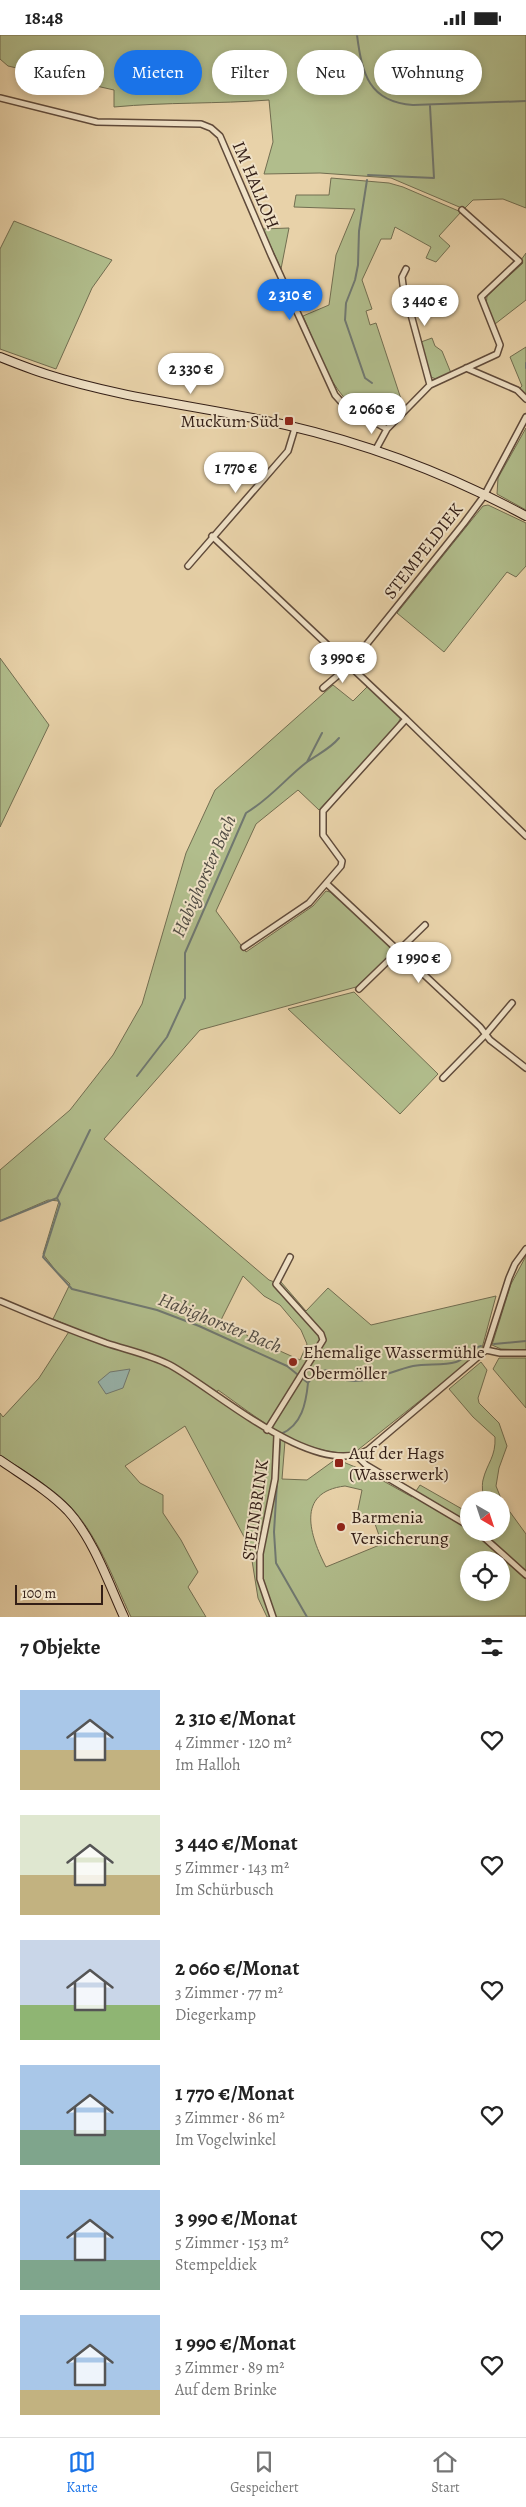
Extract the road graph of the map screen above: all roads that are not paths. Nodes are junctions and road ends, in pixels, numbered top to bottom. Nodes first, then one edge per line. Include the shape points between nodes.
1 (0, 98) edge
2 (462, 210) dead end
3 (406, 269) dead end
4 (0, 357) edge
5 (466, 368) junction
6 (430, 385) junction
7 (526, 399) edge
8 (526, 417) edge
9 (295, 428) junction
10 (387, 429) junction
11 (375, 451) junction
12 (484, 495) junction
13 (526, 516) edge
14 (212, 535) junction
15 (188, 565) dead end
16 (350, 665) junction
17 (322, 688) dead end
18 (406, 719) junction
19 (526, 836) edge
20 (326, 884) junction
21 (426, 925) dead end
22 (244, 947) dead end
23 (399, 951) junction
24 (359, 989) dead end
25 (512, 1003) dead end
26 (486, 1034) junction
27 (526, 1068) edge
28 (443, 1078) dead end
29 (526, 1249) edge
30 (290, 1257) dead end
31 (0, 1301) edge
32 (486, 1350) junction
33 (526, 1353) edge
34 (267, 1430) junction
35 (277, 1435) junction
36 (357, 1457) junction
37 (0, 1460) edge
38 (460, 1521) edge
39 (488, 1541) edge
40 (526, 1575) edge
41 (124, 1617) edge
42 (273, 1617) edge

1 - 10 street, IM HALLOH via 97,122 201,124 212,128 220,136 335,395 344,405
2 - 5 street via 519,261 481,297 500,350 497,355
3 - 6 street via 403,285
4 - 9 main road via 91,386
5 - 6 street
5 - 7 street via 518,390
6 - 10 street
8 - 12 street, STEMPELDIEK
9 - 11 main road
9 - 14 street via 288,451
10 - 11 street
11 - 12 main road
12 - 13 main road
12 - 16 street, STEMPELDIEK
14 - 15 street
14 - 16 street
16 - 17 street, STEMPELDIEK
16 - 18 street
18 - 19 street
18 - 20 street via 323,811 323,835 342,861
20 - 22 street via 309,903
20 - 23 street
21 - 23 street
23 - 24 street
23 - 26 street
25 - 26 street
26 - 27 street
26 - 28 street
29 - 32 street via 509,1277
30 - 34 street via 276,1284 323,1340
31 - 34 street via 56,1325 170,1365
32 - 33 street
32 - 36 street
34 - 35 street
35 - 36 street via 332,1455
35 - 42 street, STEINBRINK via 274,1479 260,1554 260,1579
36 - 38 street
37 - 41 main road via 69,1512 91,1546
39 - 40 street

